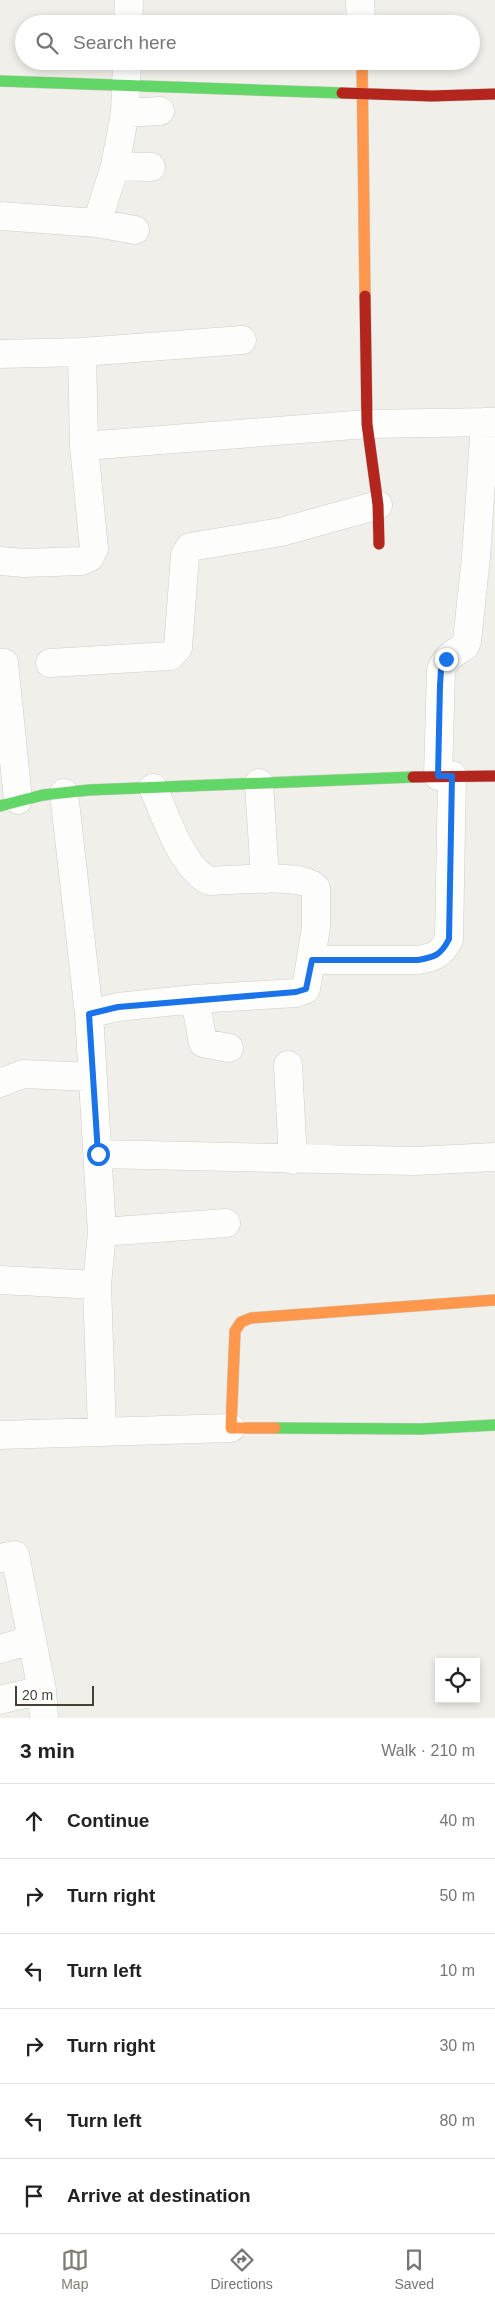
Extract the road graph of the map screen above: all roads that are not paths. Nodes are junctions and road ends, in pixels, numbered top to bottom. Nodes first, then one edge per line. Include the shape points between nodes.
1 (129, 0) edge
2 (360, 0) edge
3 (128, 15) edge
4 (361, 15) edge
5 (362, 70) edge
6 (0, 81) edge
7 (126, 87) edge
8 (363, 93) junction
9 (495, 94) edge
10 (160, 111) dead end
11 (115, 166) junction
12 (151, 167) dead end
13 (0, 216) edge
14 (97, 223) junction
15 (134, 230) dead end
16 (242, 340) dead end
17 (82, 352) junction
18 (0, 354) edge
19 (490, 422) edge
20 (368, 424) junction
21 (84, 446) junction
22 (378, 505) junction
23 (379, 544) dead end
24 (0, 561) edge
25 (0, 662) edge
26 (50, 663) dead end
27 (445, 776) junction
28 (495, 776) edge
29 (259, 783) junction
30 (153, 788) junction
31 (64, 793) junction
32 (9, 803) edge
33 (265, 879) junction
34 (312, 960) junction
35 (195, 1000) junction
36 (89, 1014) junction
37 (229, 1048) dead end
38 (288, 1065) dead end
39 (92, 1077) junction
40 (0, 1083) edge
41 (98, 1154) junction
42 (495, 1157) edge
43 (293, 1160) junction
44 (226, 1222) dead end
45 (102, 1232) junction
46 (0, 1280) edge
47 (97, 1285) junction
48 (495, 1300) edge
49 (495, 1425) edge
50 (231, 1428) junction
51 (102, 1432) junction
52 (0, 1435) edge
53 (0, 1556) edge
54 (31, 1640) junction
55 (0, 1649) edge
56 (42, 1690) junction
57 (0, 1700) edge
58 (44, 1718) edge

1 - 3 street
2 - 4 street
5 - 8 street
6 - 7 street
7 - 8 street
7 - 10 street
7 - 11 street
8 - 9 street
8 - 20 street
11 - 12 street
11 - 14 street
13 - 14 street
14 - 15 street
16 - 17 street
17 - 18 street
17 - 21 street
19 - 20 street
19 - 27 street via 467,640 465,646 452,652 441,670
20 - 21 street
20 - 22 street
21 - 24 street via 94,549 89,558 82,561
22 - 23 street
22 - 26 street via 281,532 187,549 178,648 170,656
25 - 32 street via 4,663
27 - 28 street
27 - 29 street
27 - 34 street via 449,939 443,951 432,958 418,960
29 - 30 street
29 - 33 street
30 - 31 street
30 - 33 street via 174,837 200,875 210,881
31 - 32 street
31 - 36 street
33 - 34 street via 304,881 315,885 316,927
34 - 35 street via 308,984 301,992
35 - 36 street via 118,1007
35 - 37 street via 203,1043
36 - 39 street
38 - 43 street
39 - 40 street via 23,1074
39 - 41 street
41 - 43 street
41 - 45 street
42 - 43 street via 414,1161
44 - 45 street
45 - 47 street
46 - 47 street
47 - 51 street
48 - 50 street via 243,1320 235,1331
49 - 50 street via 421,1429
50 - 51 street
51 - 52 street
53 - 54 street via 15,1555
54 - 55 street
54 - 56 street
56 - 57 street
56 - 58 street

